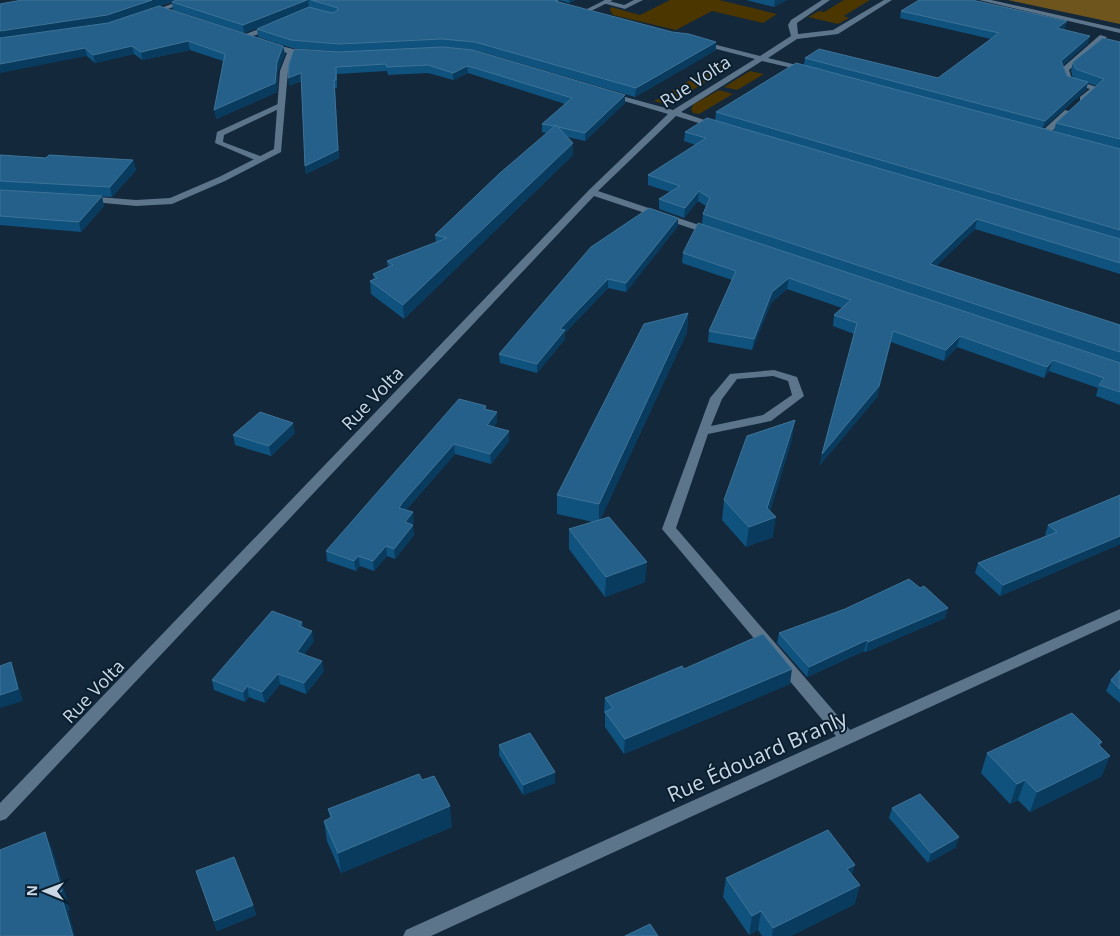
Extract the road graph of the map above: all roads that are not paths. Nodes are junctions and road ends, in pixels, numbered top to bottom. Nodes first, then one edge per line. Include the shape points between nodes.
1 (189, 0) edge
2 (640, 0) edge
3 (828, 0) edge
4 (889, 0) edge
5 (982, 0) edge
6 (607, 1) edge
7 (577, 9) edge
8 (162, 10) junction
9 (172, 12) edge
10 (585, 12) junction
11 (595, 14) edge
12 (145, 15) edge
13 (281, 24) edge
14 (1120, 31) edge
15 (236, 33) edge
16 (245, 36) junction
17 (795, 37) junction
18 (1104, 37) edge
19 (254, 39) edge
20 (688, 39) edge
21 (263, 42) edge
22 (292, 52) junction
23 (321, 55) edge
24 (762, 59) junction
25 (812, 72) edge
26 (597, 90) edge
27 (281, 106) junction
28 (674, 113) junction
29 (724, 128) edge
30 (1034, 131) edge
31 (1044, 134) junction
32 (1054, 136) edge
33 (260, 159) junction
34 (592, 192) junction
35 (78, 199) edge
36 (724, 236) edge
37 (703, 431) junction
38 (1120, 614) edge
39 (847, 738) junction
40 (0, 814) edge
41 (412, 936) edge

1 - 8 street
2 - 6 street via 625,7
3 - 17 street via 794,22
4 - 17 street, Rue Volta via 834,32
5 - 14 street
6 - 10 street
7 - 10 street
8 - 9 street
8 - 12 street
10 - 11 street
13 - 16 street
15 - 16 street
16 - 19 street
17 - 24 street, Rue Volta
18 - 31 street via 1065,69 1069,80 1096,88
20 - 24 street
21 - 22 street
22 - 23 street
22 - 27 street via 284,71
24 - 25 street
24 - 28 street, Rue Volta
26 - 28 street
27 - 33 street via 278,150
27 - 33 street via 220,134 219,142
28 - 29 street
28 - 34 street, Rue Volta
30 - 31 street
31 - 32 street
33 - 35 street via 172,201 136,203
34 - 36 street
34 - 40 street, Rue Volta
37 - 37 street via 716,398 734,376 774,373 793,380 798,396 767,418
37 - 39 street via 669,529
38 - 39 street, Rue Édouard Branly
39 - 41 street, Rue Édouard Branly

